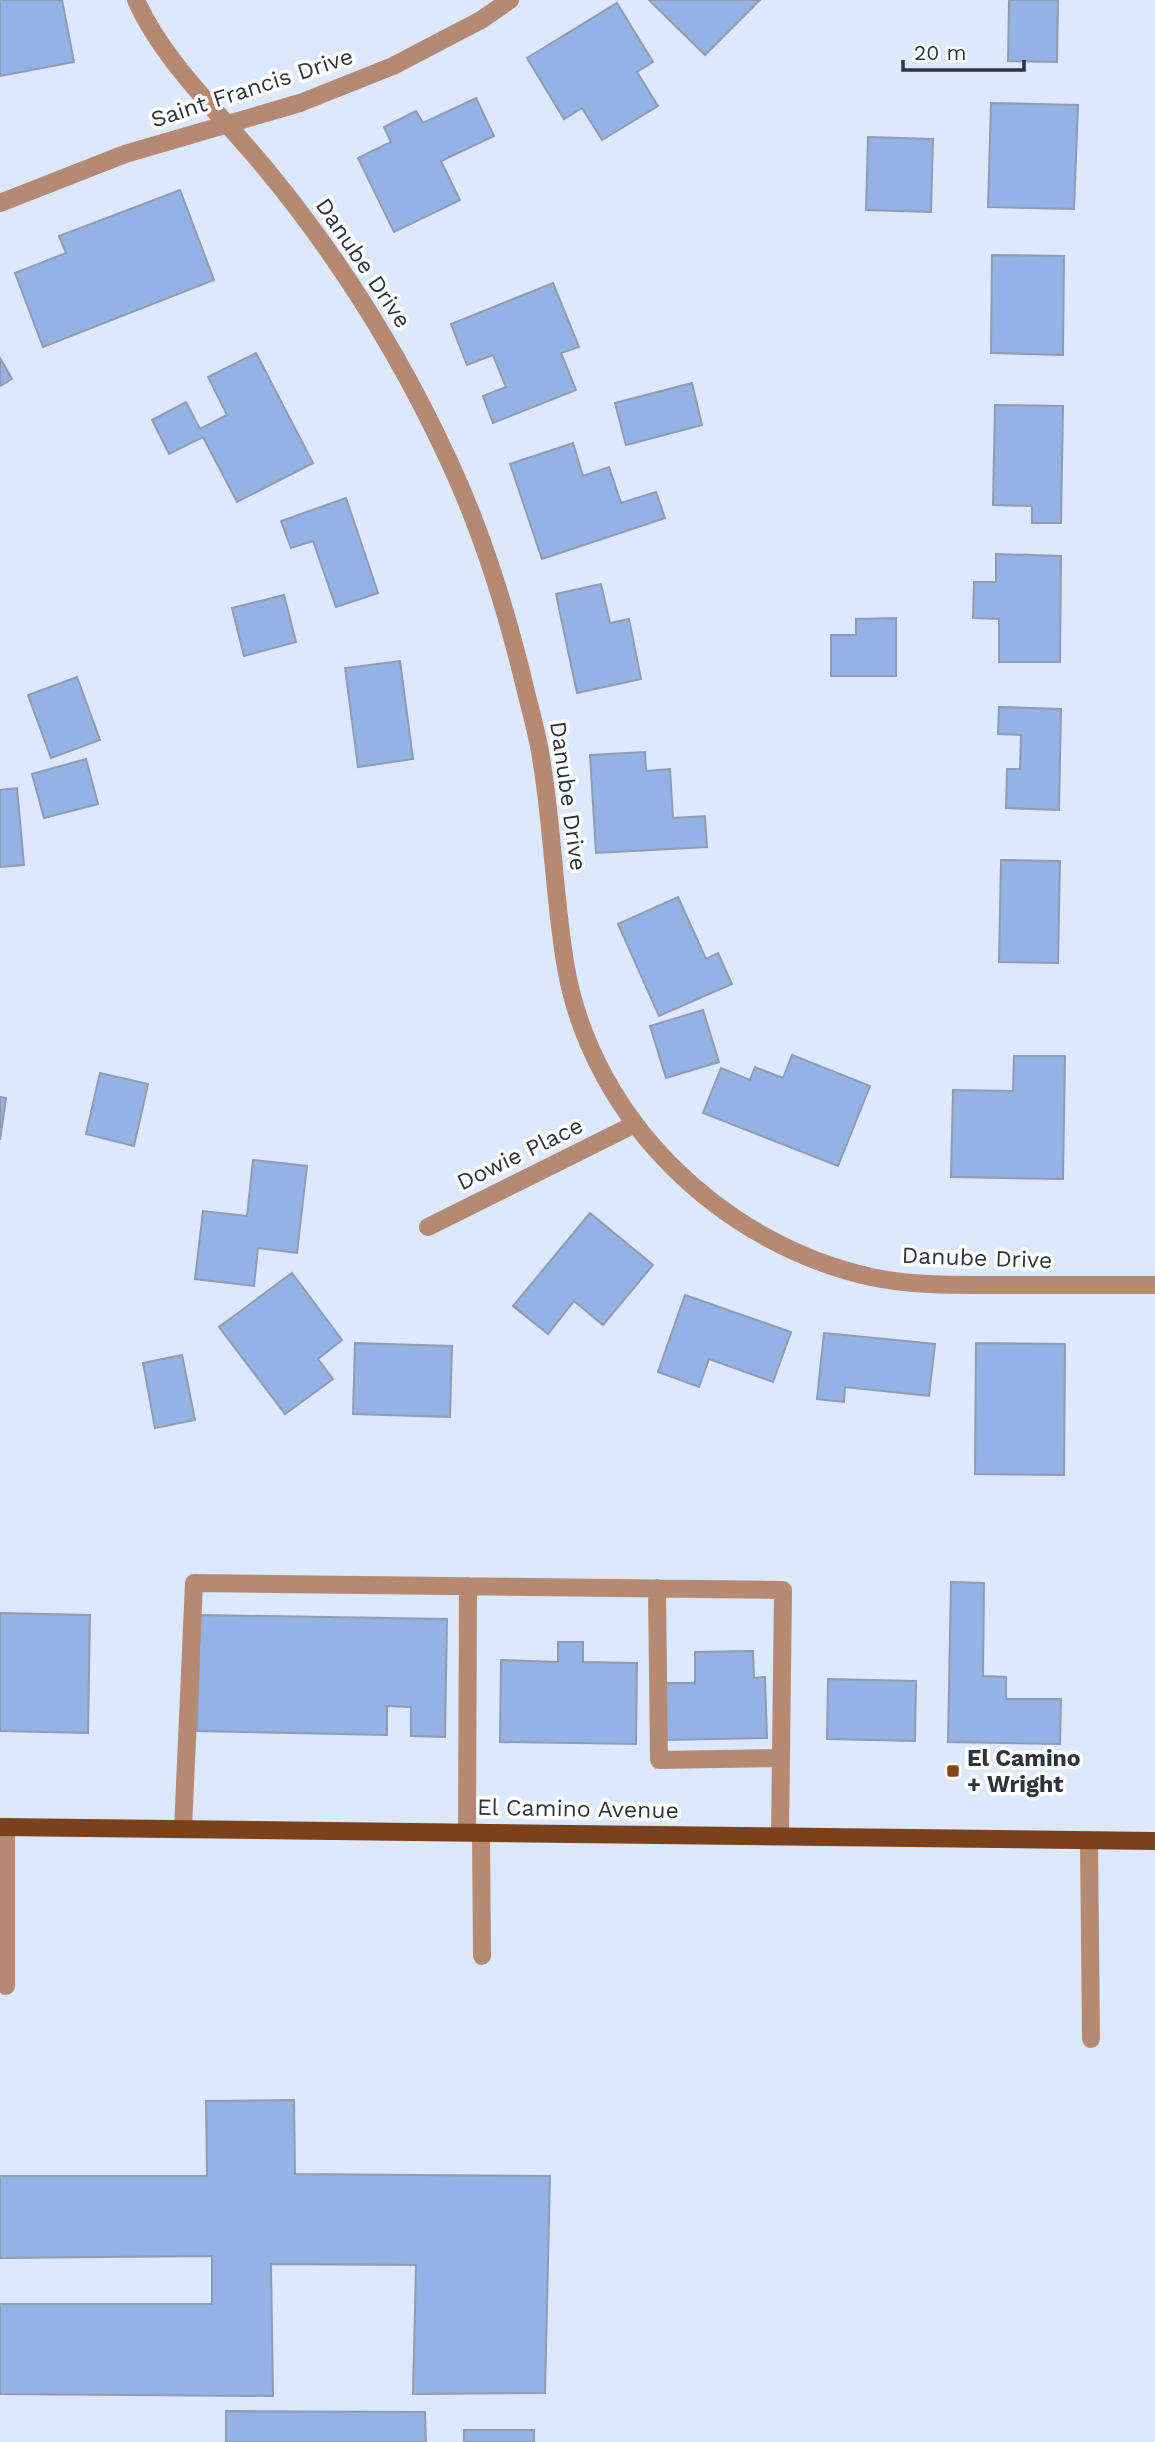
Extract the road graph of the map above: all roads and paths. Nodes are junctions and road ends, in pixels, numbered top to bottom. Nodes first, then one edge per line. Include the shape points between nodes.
1 (136, 0) edge
2 (510, 0) edge
3 (227, 124) junction
4 (0, 203) edge
5 (635, 1124) junction
6 (428, 1227) dead end
7 (1155, 1285) edge
8 (468, 1586) junction
9 (657, 1588) junction
10 (781, 1758) junction
11 (3, 1827) edge
12 (183, 1829) junction
13 (474, 1833) junction
14 (780, 1836) junction
15 (1088, 1840) junction
16 (1155, 1841) edge
17 (482, 1956) dead end
18 (6, 1986) dead end
19 (1091, 2039) dead end

1 - 3 street, Danube Drive via 166,52
2 - 3 street, Saint Francis Drive via 393,66 300,103
3 - 4 street, Saint Francis Drive via 125,154
3 - 5 street, Danube Drive via 321,239 370,312 414,387 452,466 512,629 541,757 567,971 603,1075
5 - 6 street, Dowie Place
5 - 7 street, Danube Drive via 679,1174 721,1209 768,1239 819,1262 872,1277 927,1285
8 - 9 street
8 - 12 street via 194,1583
8 - 13 street
9 - 10 street via 783,1590
9 - 10 street via 659,1760
10 - 14 street
11 - 12 main road, El Camino Avenue
11 - 18 street
12 - 13 main road, El Camino Avenue
13 - 14 main road, El Camino Avenue
13 - 17 street
14 - 15 main road, El Camino Avenue
15 - 16 main road, El Camino Avenue
15 - 19 street

